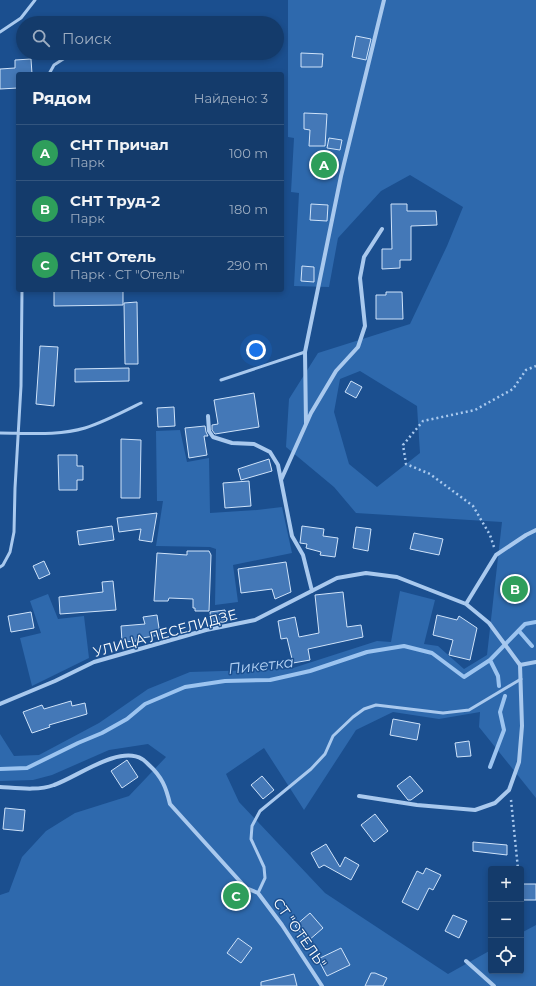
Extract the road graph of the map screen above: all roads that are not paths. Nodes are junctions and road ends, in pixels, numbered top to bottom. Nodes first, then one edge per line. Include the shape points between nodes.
1 (35, 0) edge
2 (384, 0) edge
3 (23, 16) edge
4 (16, 21) edge
5 (0, 32) edge
6 (62, 60) edge
7 (50, 72) edge
8 (382, 229) dead end
9 (22, 292) edge
10 (305, 352) junction
11 (221, 380) dead end
12 (141, 403) dead end
13 (208, 416) dead end
14 (306, 424) junction
15 (0, 432) edge
16 (18, 433) junction
17 (281, 480) junction
18 (536, 530) edge
19 (0, 567) edge
20 (312, 591) junction
21 (466, 604) junction
22 (536, 662) edge
23 (520, 665) junction
24 (521, 679) junction
25 (0, 704) edge
26 (0, 787) edge
27 (360, 796) dead end
28 (258, 893) junction
29 (466, 961) dead end
30 (322, 986) edge
31 (494, 986) edge

1 - 3 lane
2 - 10 street via 341,176
4 - 5 lane
6 - 7 lane via 54,65
8 - 14 street via 364,257 360,278 365,326 358,347 336,371
9 - 16 lane
10 - 11 lane
10 - 14 street
12 - 16 lane via 87,428 70,432
13 - 17 street via 209,431 213,438 232,443 254,444 270,452 278,465
14 - 17 street
15 - 16 lane
16 - 19 lane via 14,532 10,552
17 - 20 street via 292,536 303,555
18 - 21 street via 496,555
20 - 21 street, УЛИЦА ЛЕСЕЛИДЗЕ via 337,578 366,573 397,577
20 - 25 street, УЛИЦА ЛЕСЕЛИДЗЕ via 255,620 206,630 94,662
21 - 23 street, УЛИЦА ЛЕСЕЛИДЗЕ via 489,623
22 - 23 street
23 - 24 street
24 - 27 street via 522,726 519,762 509,790 495,803 475,810 417,805
24 - 28 lane via 469,710 443,713 376,705 364,709 353,717 333,736 325,754 311,769 260,811 254,821 250,839 264,867 265,878
26 - 28 street via 29,789 53,785 111,758 126,755 141,758 156,772 165,786 170,804 246,888
28 - 30 street, СТ "ОТЕЛЬ"
29 - 31 street

